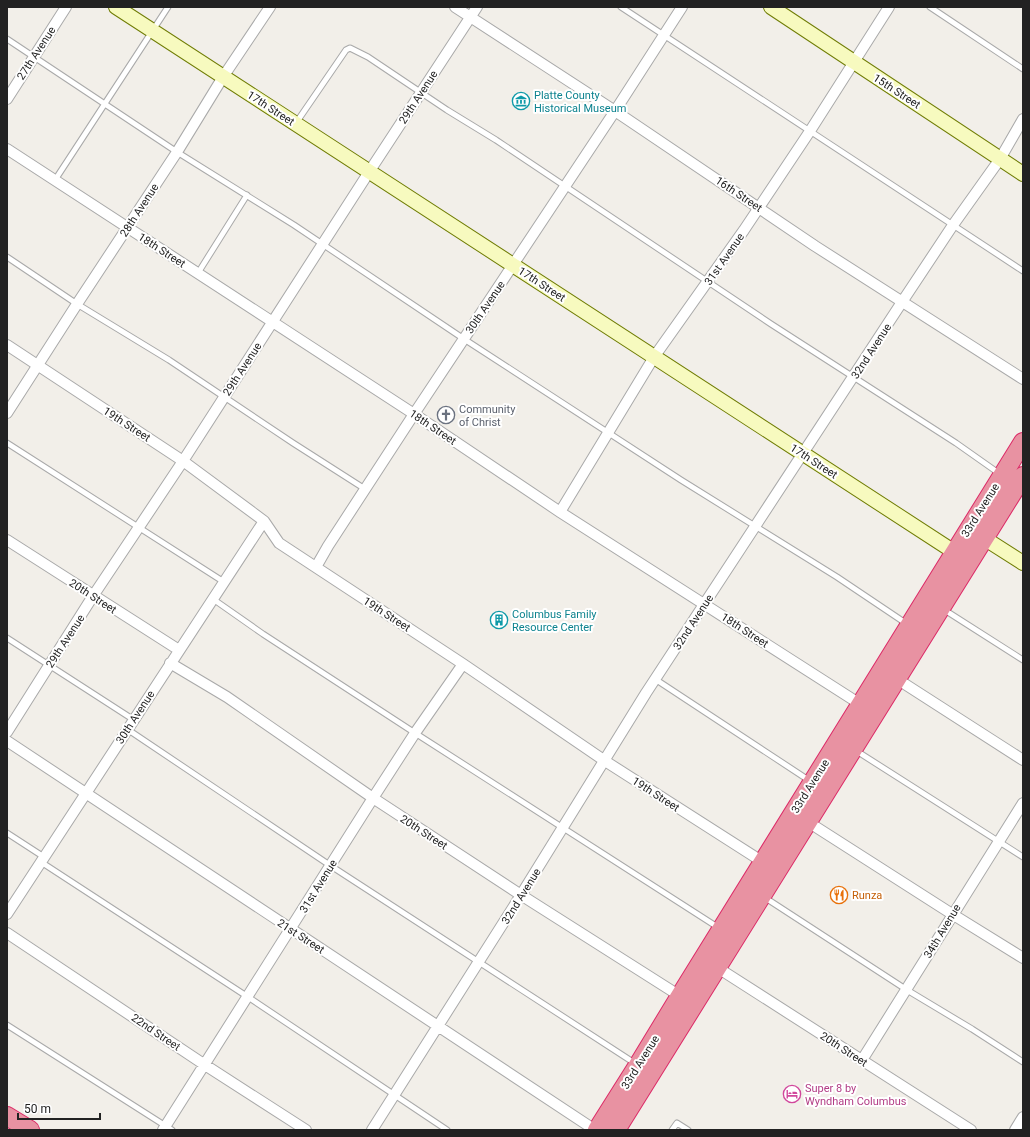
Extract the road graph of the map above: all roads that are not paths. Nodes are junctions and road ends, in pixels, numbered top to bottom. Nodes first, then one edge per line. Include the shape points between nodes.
1 (66, 7) edge
2 (116, 7) edge
3 (168, 7) edge
4 (270, 7) edge
5 (455, 7) edge
6 (477, 7) edge
7 (621, 7) edge
8 (682, 7) edge
9 (771, 7) edge
10 (889, 7) edge
11 (930, 7) edge
12 (470, 17) junction
13 (153, 31) junction
14 (663, 34) junction
15 (7, 39) edge
16 (34, 57) junction
17 (854, 63) junction
18 (1023, 69) edge
19 (223, 77) junction
20 (421, 92) junction
21 (7, 99) edge
22 (105, 104) junction
23 (615, 111) junction
24 (1023, 119) edge
25 (295, 124) junction
26 (810, 131) junction
27 (7, 148) edge
28 (177, 152) junction
29 (1000, 159) junction
30 (369, 172) junction
31 (1023, 174) edge
32 (55, 180) junction
33 (565, 187) junction
34 (247, 195) junction
35 (759, 208) junction
36 (953, 225) junction
37 (128, 228) junction
38 (322, 244) junction
39 (7, 257) edge
40 (513, 265) junction
41 (1023, 271) edge
42 (198, 273) junction
43 (708, 281) junction
44 (902, 302) junction
45 (77, 304) junction
46 (272, 322) junction
47 (464, 339) junction
48 (7, 344) edge
49 (654, 357) junction
50 (38, 365) junction
51 (854, 377) junction
52 (1023, 380) edge
53 (224, 396) junction
54 (7, 413) edge
55 (414, 414) junction
56 (608, 433) junction
57 (1023, 442) edge
58 (7, 443) edge
59 (804, 454) junction
60 (184, 461) junction
61 (1002, 475) junction
62 (1023, 476) edge
63 (365, 489) junction
64 (560, 512) junction
65 (264, 521) junction
66 (755, 526) junction
67 (138, 527) junction
68 (968, 529) junction
69 (984, 538) junction
70 (7, 540) edge
71 (962, 557) junction
72 (1023, 563) edge
73 (316, 567) junction
74 (224, 582) junction
75 (93, 596) junction
76 (213, 599) junction
77 (705, 604) junction
78 (941, 608) junction
79 (910, 626) junction
80 (7, 638) edge
81 (179, 650) junction
82 (1023, 660) edge
83 (170, 663) junction
84 (463, 664) junction
85 (49, 665) junction
86 (655, 679) junction
87 (896, 679) junction
88 (860, 704) junction
89 (134, 720) junction
90 (127, 729) junction
91 (7, 732) edge
92 (415, 733) junction
93 (7, 741) edge
94 (853, 750) junction
95 (1023, 760) edge
96 (605, 761) junction
97 (812, 782) junction
98 (86, 794) junction
99 (373, 798) junction
100 (1023, 803) edge
101 (801, 817) junction
102 (563, 828) junction
103 (7, 833) edge
104 (999, 842) junction
105 (1023, 856) edge
106 (42, 860) junction
107 (331, 866) junction
108 (770, 867) junction
109 (521, 895) junction
110 (763, 896) junction
111 (7, 914) edge
112 (952, 914) junction
113 (291, 929) junction
114 (722, 930) junction
115 (7, 932) edge
116 (1023, 958) edge
117 (479, 962) junction
118 (718, 968) junction
119 (907, 990) junction
120 (680, 996) junction
121 (248, 997) junction
122 (7, 1024) edge
123 (438, 1027) junction
124 (862, 1060) junction
125 (1023, 1062) edge
126 (205, 1065) junction
127 (638, 1065) junction
128 (394, 1095) junction
129 (7, 1116) edge
130 (1023, 1117) edge
131 (167, 1129) edge
132 (30, 1130) edge
133 (306, 1130) edge
134 (372, 1130) edge
135 (447, 1130) edge
136 (596, 1130) edge
137 (616, 1130) edge
138 (672, 1130) edge
139 (688, 1130) edge
140 (971, 1130) edge
141 (1015, 1130) edge

1 - 16 street, 27th Avenue
2 - 13 main road, 17th Street
3 - 13 lane
4 - 19 street, 28th Avenue
5 - 12 street, 16th Street
6 - 12 street, 29th Avenue
7 - 14 lane
8 - 14 street, 30th Avenue
9 - 17 main road, 15th Street
10 - 17 street, 31st Avenue
11 - 18 lane
12 - 20 street, 29th Avenue
12 - 23 street, 16th Street
13 - 19 main road, 17th Street
13 - 22 lane
14 - 23 street, 30th Avenue
14 - 26 lane
15 - 16 lane
16 - 21 street, 27th Avenue
16 - 22 lane
17 - 26 street, 31st Avenue
17 - 29 main road, 15th Street
19 - 25 main road, 17th Street
19 - 28 street, 28th Avenue
20 - 25 lane via 350,48 346,50
20 - 30 street, 29th Avenue
20 - 33 lane
22 - 28 lane
22 - 32 lane
23 - 33 street, 30th Avenue
23 - 35 street, 16th Street
24 - 29 street, 32nd Avenue
25 - 30 main road, 17th Street
26 - 35 street, 31st Avenue
26 - 36 lane
27 - 32 street, 18th Street
28 - 34 lane
28 - 37 street, 28th Avenue
29 - 31 main road, 15th Street
29 - 36 street, 32nd Avenue
30 - 38 street, 29th Avenue
30 - 40 main road, 17th Street
32 - 37 street, 18th Street
33 - 40 street, 30th Avenue
33 - 43 lane
34 - 38 lane
34 - 42 lane
35 - 43 street, 31st Avenue
35 - 44 street, 16th Street
36 - 41 lane
36 - 44 street, 32nd Avenue
37 - 42 street, 18th Street
37 - 45 street, 28th Avenue
38 - 46 street, 29th Avenue
38 - 47 lane
39 - 45 lane
40 - 47 street, 30th Avenue
40 - 49 main road, 17th Street
42 - 46 street, 18th Street
43 - 49 street, 31st Avenue
43 - 51 lane
44 - 51 street, 32nd Avenue
44 - 52 street, 16th Street
45 - 50 street, 28th Avenue
45 - 53 lane
46 - 53 street, 29th Avenue
46 - 55 street, 18th Street
47 - 55 street, 30th Avenue
47 - 56 lane
48 - 50 street, 19th Street
49 - 56 street, 31st Avenue
49 - 59 main road, 17th Street
50 - 54 street, 28th Avenue
50 - 60 street, 19th Street
51 - 59 street, 32nd Avenue
51 - 61 lane
53 - 60 street, 29th Avenue
53 - 63 lane
55 - 63 street, 30th Avenue
55 - 64 street, 18th Street
56 - 64 street, 31st Avenue
56 - 66 lane
57 - 61 highway, 33rd Avenue
58 - 67 lane
59 - 66 street, 32nd Avenue
59 - 71 main road, 17th Street
60 - 65 street, 19th Street
60 - 67 street, 29th Avenue
61 - 68 highway, 33rd Avenue
62 - 69 highway, 33rd Avenue
63 - 73 street, 30th Avenue
64 - 77 street, 18th Street
65 - 73 street, 19th Street via 279,543
65 - 74 street, 30th Avenue
66 - 77 street, 32nd Avenue
66 - 79 lane
67 - 74 lane
67 - 75 street, 29th Avenue
68 - 69 main road
68 - 71 highway, 33rd Avenue
69 - 71 highway, 33rd Avenue
69 - 72 main road
70 - 75 street, 20th Street
71 - 78 highway, 33rd Avenue
71 - 79 highway, 33rd Avenue
73 - 84 street, 19th Street
74 - 76 street, 30th Avenue
75 - 81 street, 20th Street
75 - 85 street, 29th Avenue
76 - 81 street, 30th Avenue
76 - 92 lane
77 - 86 street, 32nd Avenue
77 - 88 street, 18th Street
78 - 82 lane
78 - 87 highway, 33rd Avenue
79 - 88 highway, 33rd Avenue
80 - 85 lane
81 - 83 street, 30th Avenue
83 - 89 street, 30th Avenue
83 - 99 street, 20th Street via 227,697
84 - 92 street, 31st Avenue
84 - 96 street, 19th Street
85 - 89 lane
85 - 91 street, 29th Avenue
86 - 96 street, 32nd Avenue
86 - 97 lane
87 - 94 highway, 33rd Avenue
87 - 95 street
88 - 97 highway, 33rd Avenue
89 - 90 street, 30th Avenue
90 - 98 street, 30th Avenue
90 - 107 lane
92 - 99 street, 31st Avenue
92 - 102 lane
93 - 98 street, 21st Street
94 - 101 highway, 33rd Avenue
94 - 104 lane
96 - 102 street, 32nd Avenue
96 - 108 street, 19th Street
97 - 101 highway, 33rd Avenue
98 - 106 street, 30th Avenue
98 - 113 street, 21st Street
99 - 107 street, 31st Avenue
99 - 109 street, 20th Street
100 - 104 street, 34th Avenue
101 - 108 highway, 33rd Avenue
101 - 112 street
102 - 109 street, 32nd Avenue
102 - 114 lane
103 - 106 lane
104 - 105 lane
104 - 112 street, 34th Avenue
106 - 111 street, 30th Avenue
106 - 121 lane
107 - 113 street, 31st Avenue
107 - 117 lane
108 - 110 highway, 33rd Avenue
108 - 114 highway, 33rd Avenue
109 - 117 street, 32nd Avenue
109 - 120 street, 20th Street
110 - 118 highway, 33rd Avenue
110 - 119 lane
112 - 116 street
112 - 119 street, 34th Avenue
113 - 121 street, 31st Avenue
113 - 123 street, 21st Street
114 - 120 highway, 33rd Avenue
115 - 126 street, 22nd Street
117 - 123 street, 32nd Avenue
117 - 127 lane
118 - 124 street, 20th Street
118 - 137 highway, 33rd Avenue
119 - 124 street, 34th Avenue
119 - 125 lane
120 - 127 highway, 33rd Avenue
121 - 126 street, 31st Avenue
121 - 128 lane
122 - 131 lane
123 - 128 street, 32nd Avenue
123 - 136 street, 21st Street
124 - 140 street, 20th Street
126 - 131 street, 31st Avenue
126 - 133 street, 22nd Street
127 - 136 highway, 33rd Avenue
128 - 134 street, 32nd Avenue
128 - 135 lane
129 - 132 highway
130 - 141 street
138 - 139 lane via 677,1123

